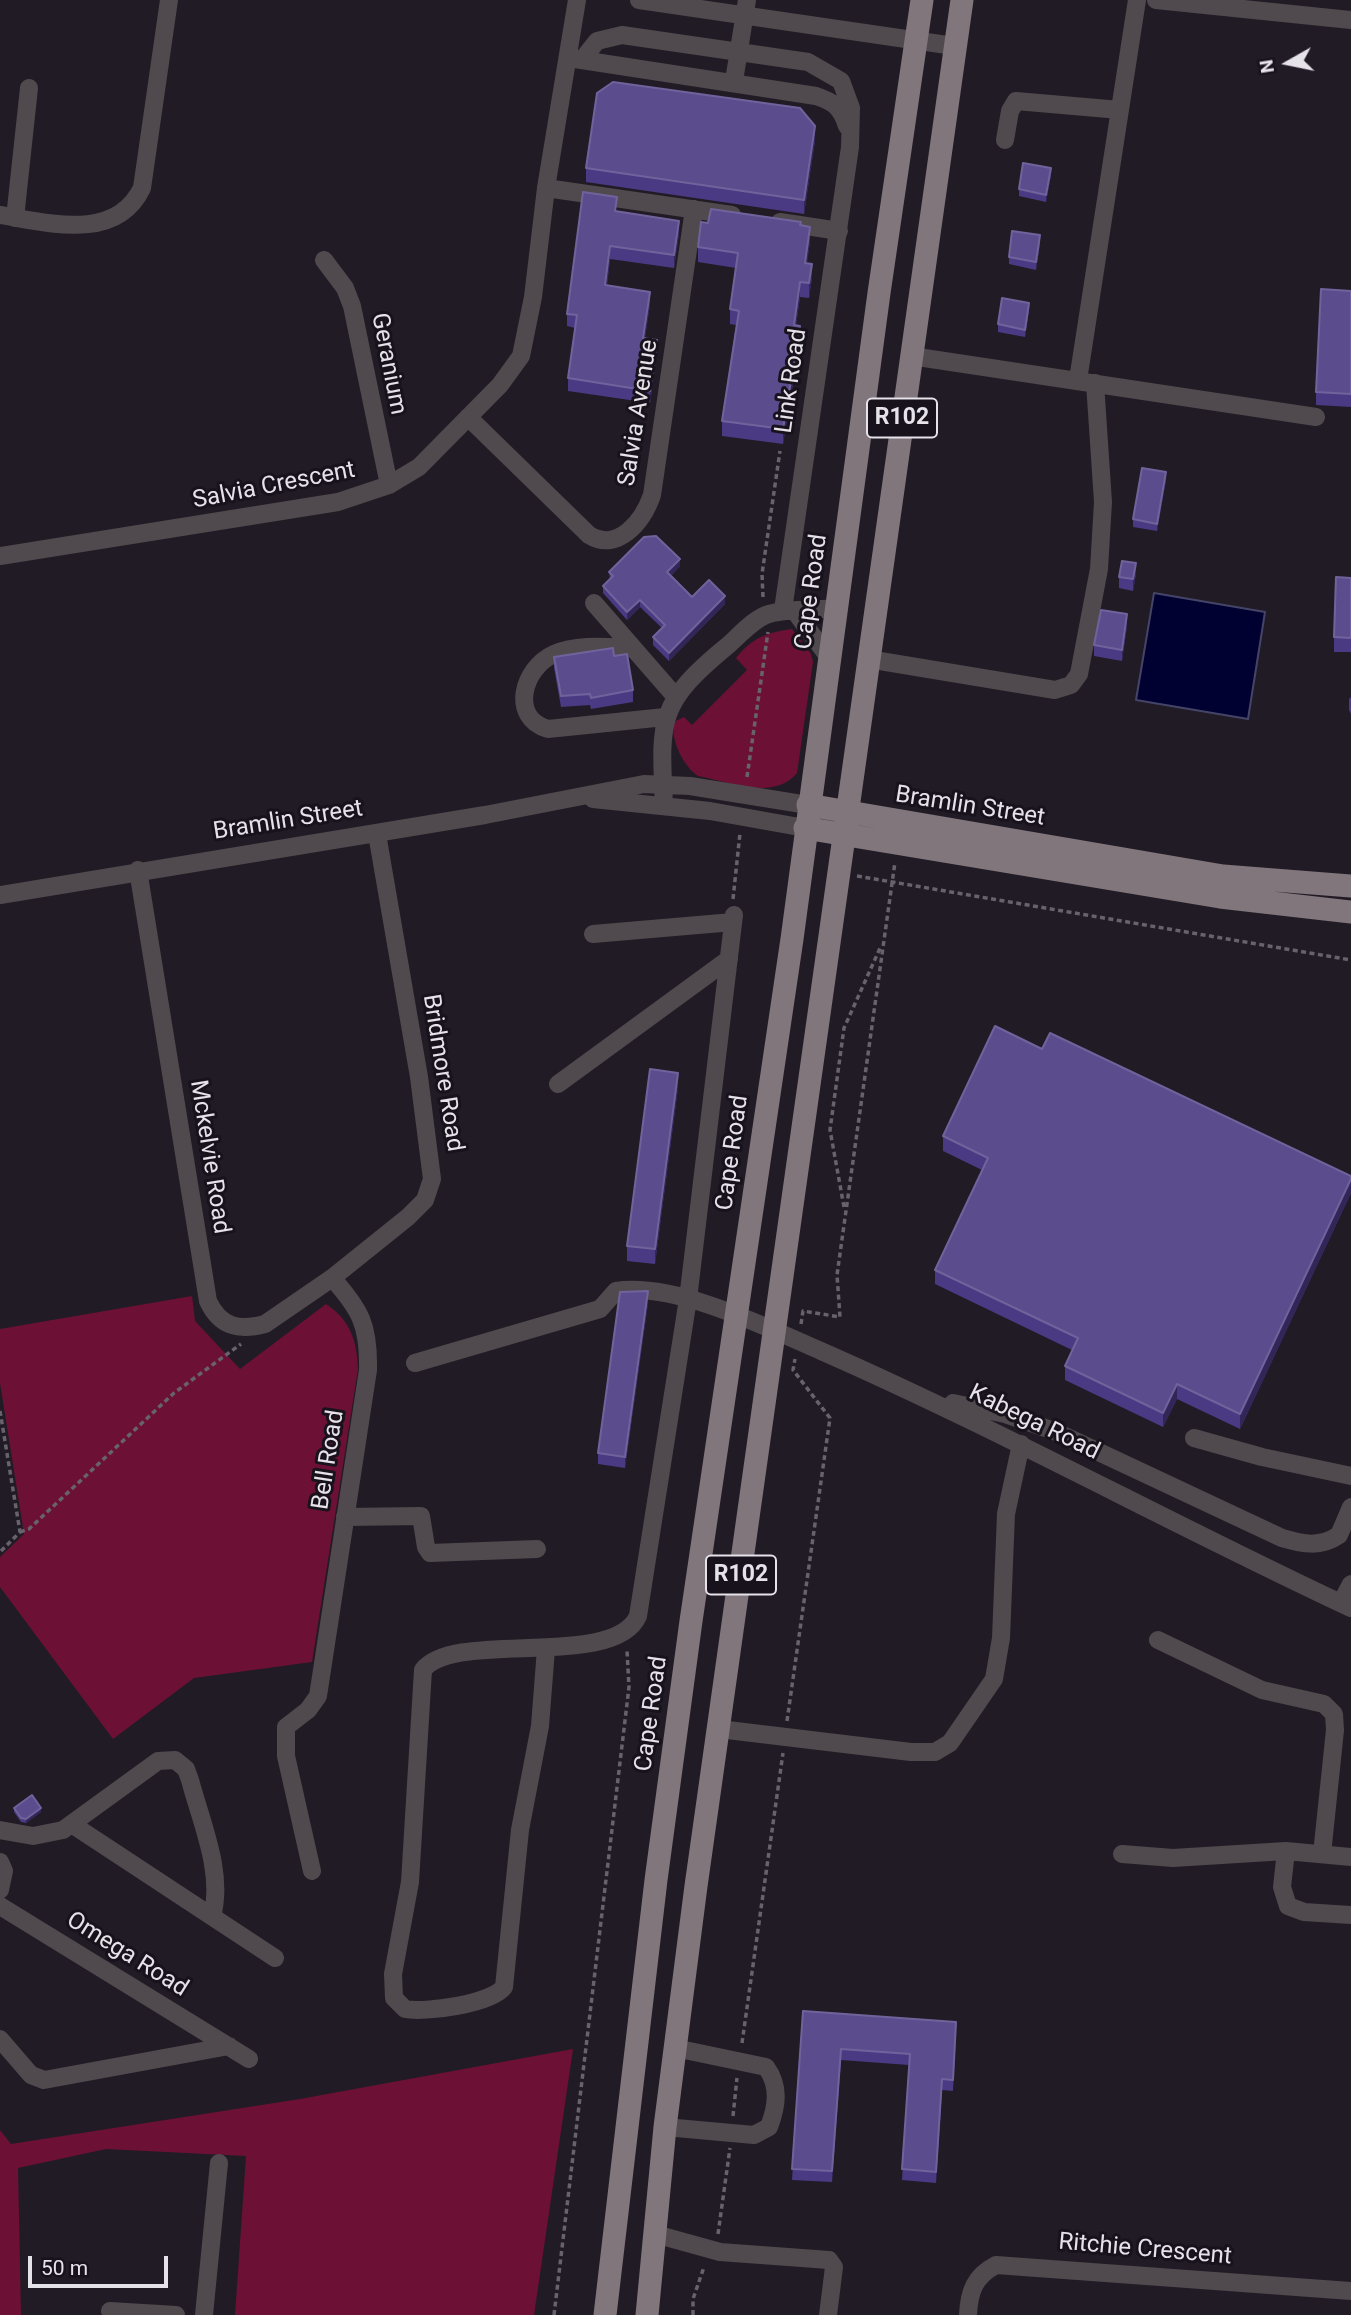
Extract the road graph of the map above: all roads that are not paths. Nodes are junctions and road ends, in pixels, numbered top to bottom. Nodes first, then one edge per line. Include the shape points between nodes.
1 (169, 0) edge
2 (577, 0) edge
3 (639, 0) edge
4 (922, 0) edge
5 (962, 0) edge
6 (1137, 0) edge
7 (1156, 0) edge
8 (746, 7) edge
9 (1351, 20) edge
10 (917, 39) junction
11 (954, 46) junction
12 (737, 52) junction
13 (575, 59) junction
14 (734, 81) junction
15 (29, 89) dead end
16 (1120, 110) junction
17 (1005, 140) dead end
18 (850, 147) junction
19 (546, 188) junction
20 (694, 209) junction
21 (7, 216) edge
22 (839, 231) junction
23 (324, 260) dead end
24 (911, 356) junction
25 (1086, 382) junction
26 (468, 417) junction
27 (1316, 417) dead end
28 (389, 485) junction
29 (0, 556) edge
30 (594, 603) dead end
31 (838, 608) junction
32 (790, 611) junction
33 (630, 648) junction
34 (830, 659) junction
35 (869, 659) junction
36 (676, 696) junction
37 (665, 717) junction
38 (663, 785) junction
39 (583, 798) junction
40 (808, 805) junction
41 (664, 806) junction
42 (845, 825) junction
43 (805, 828) junction
44 (377, 834) junction
45 (138, 870) junction
46 (1351, 886) edge
47 (0, 895) edge
48 (1351, 912) edge
49 (593, 934) dead end
50 (729, 959) junction
51 (558, 1084) dead end
52 (332, 1278) junction
53 (688, 1299) junction
54 (736, 1317) junction
55 (775, 1331) junction
56 (415, 1363) dead end
57 (923, 1395) junction
58 (1194, 1438) dead end
59 (1021, 1444) junction
60 (1350, 1475) edge
61 (1351, 1500) edge
62 (1351, 1507) edge
63 (345, 1517) junction
64 (537, 1549) dead end
65 (1351, 1584) edge
66 (1346, 1605) edge
67 (1158, 1640) dead end
68 (546, 1649) junction
69 (719, 1729) junction
70 (73, 1825) junction
71 (0, 1830) edge
72 (1286, 1851) junction
73 (1122, 1854) dead end
74 (1322, 1854) junction
75 (1351, 1857) edge
76 (0, 1862) edge
77 (312, 1871) dead end
78 (0, 1890) edge
79 (0, 1906) edge
80 (1351, 1915) edge
81 (212, 1916) junction
82 (275, 1958) dead end
83 (0, 2039) edge
84 (229, 2046) junction
85 (676, 2048) junction
86 (248, 2059) dead end
87 (665, 2127) junction
88 (219, 2163) dead end
89 (655, 2234) junction
90 (1351, 2291) edge
91 (110, 2311) dead end
92 (176, 2315) edge
93 (204, 2315) edge
94 (605, 2315) edge
95 (647, 2315) edge
96 (828, 2315) edge
97 (968, 2315) edge

1 - 21 street via 142,188 127,211 108,222 84,225
2 - 13 street, Salvia Crescent
3 - 8 street
4 - 10 main road, Cape Road / R102
5 - 11 main road, R102
6 - 16 street
7 - 9 street
8 - 10 street
8 - 12 street
10 - 11 street
10 - 31 main road, Cape Road / R102
11 - 24 main road, R102
12 - 13 street, Link Road via 611,35
12 - 14 street
12 - 18 street, Link Road via 808,62 841,81 852,117
13 - 14 street, Link Road
13 - 19 street, Salvia Crescent
14 - 18 street, Link Road via 832,101 843,114
15 - 21 street
16 - 17 street via 1016,101
16 - 25 street
18 - 22 street, Link Road
19 - 20 street
19 - 26 street, Salvia Crescent via 533,297 520,356 500,385
20 - 22 street
20 - 26 street, Salvia Avenue via 652,495 635,525 624,535 598,541
22 - 32 street, Link Road
23 - 28 street, Geranium via 352,306
24 - 25 street
24 - 35 main road, R102
25 - 27 street
25 - 35 street via 1103,533 1087,637 1079,674 1071,685 1055,690
26 - 28 street, Salvia Crescent via 419,467
28 - 29 street, Salvia Crescent via 338,502
30 - 33 street
31 - 32 street
31 - 34 main road, Cape Road / R102
32 - 34 street
32 - 36 street via 764,615 695,672
33 - 36 street
33 - 37 street via 570,649 544,659 526,680 524,698 531,719 548,729
34 - 40 main road, Cape Road / R102
35 - 42 main road, R102
36 - 37 street
37 - 38 street
38 - 39 street, Bramlin Street via 618,788
38 - 40 street, Bramlin Street
38 - 41 street
39 - 41 street, Bramlin Street
39 - 44 street, Bramlin Street
40 - 42 main road, Bramlin Street
40 - 43 main road, Cape Road / R102
41 - 43 street, Bramlin Street
42 - 43 main road, Bramlin Street
42 - 46 main road, Bramlin Street via 1223,876
42 - 48 main road, Bramlin Street via 897,844 1220,897
42 - 55 main road, R102
43 - 54 main road, Cape Road / R102
44 - 45 street, Bramlin Street
44 - 52 street, Bridmore Road via 432,1179 425,1200 408,1217
45 - 47 street, Bramlin Street
45 - 52 street, Mckelvie Road via 208,1301 226,1324 245,1328 265,1324
49 - 50 street via 734,919
50 - 51 street
50 - 53 street
52 - 63 street, Bell Road via 354,1303 368,1344
53 - 54 street, Kabega Road
53 - 56 street, Kabega Road via 639,1287 616,1291 600,1309
53 - 68 street via 638,1616 614,1637
54 - 55 street, Kabega Road
54 - 94 main road, Cape Road / R102 via 656,1880
55 - 57 street, Kabega Road
55 - 69 main road, R102
57 - 59 street, Kabega Road
57 - 62 street via 1030,1421 1302,1544 1330,1541 1339,1535
58 - 60 street
59 - 66 street, Kabega Road
59 - 69 street via 1006,1514 998,1663 988,1693 960,1733 940,1750 926,1753
60 - 61 street
63 - 64 street via 421,1516 430,1552
63 - 77 street, Bell Road via 318,1696 286,1727 286,1756
65 - 66 street
67 - 74 street via 1262,1690 1330,1709 1335,1730
68 - 68 street via 441,1656 423,1670 410,1882 393,1974 394,1998 405,2009 429,2010 488,1998 504,1987 520,1830 542,1714
69 - 85 main road, R102
70 - 71 street via 33,1836
70 - 81 street
70 - 81 street via 158,1761 180,1763 190,1780 214,1872
72 - 73 street via 1173,1858
72 - 74 street
72 - 80 street via 1282,1887 1288,1906 1304,1912
74 - 75 street
76 - 78 street via 4,1871
79 - 84 street, Omega Road
81 - 82 street
83 - 84 street via 31,2075 44,2080
84 - 86 street, Omega Road
85 - 87 main road, R102
85 - 87 street via 766,2067 772,2076 776,2110 769,2127 754,2135
87 - 89 main road, R102
88 - 93 street
89 - 95 main road, R102
89 - 96 street via 720,2252 829,2260 834,2267
90 - 97 street, Ritchie Crescent via 996,2265 975,2282
91 - 92 street

